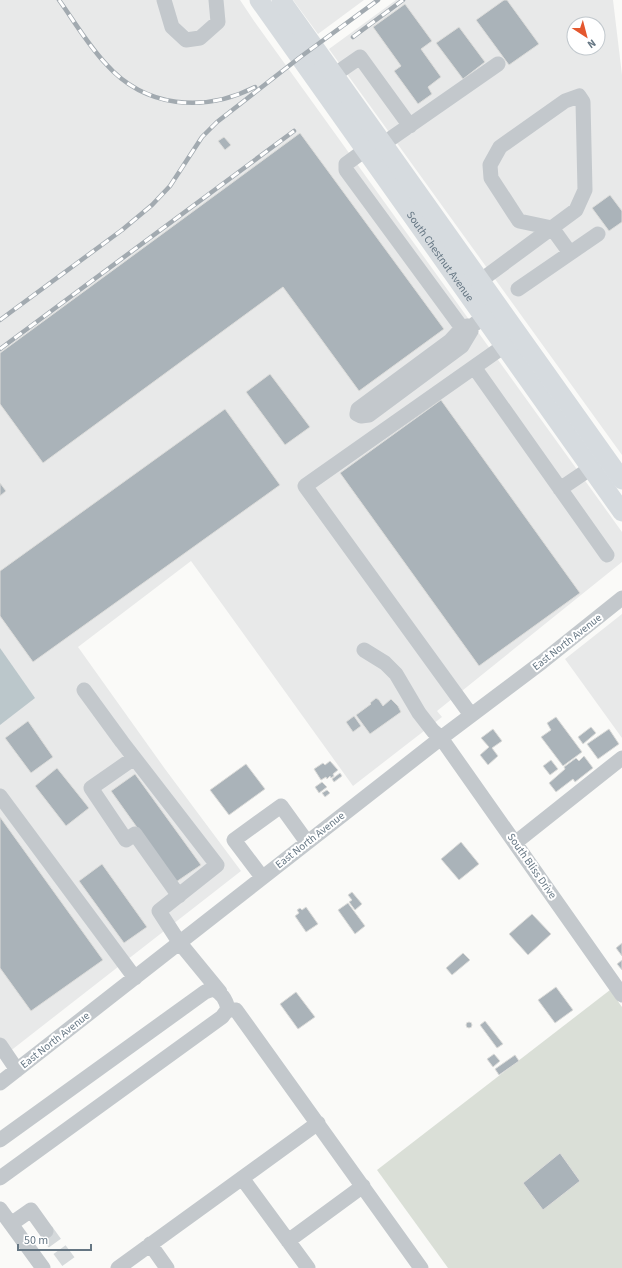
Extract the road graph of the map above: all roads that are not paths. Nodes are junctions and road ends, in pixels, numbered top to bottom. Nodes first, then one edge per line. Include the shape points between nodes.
1 (164, 0) edge
2 (216, 0) edge
3 (259, 0) edge
4 (281, 0) edge
5 (498, 64) dead end
6 (334, 75) junction
7 (410, 126) junction
8 (383, 144) junction
9 (365, 150) junction
10 (552, 228) junction
11 (598, 234) dead end
12 (570, 253) junction
13 (480, 281) junction
14 (518, 289) dead end
15 (472, 323) junction
16 (504, 346) junction
17 (474, 367) junction
18 (591, 468) junction
19 (622, 480) edge
20 (560, 489) junction
21 (622, 512) edge
22 (607, 555) dead end
23 (622, 598) edge
24 (364, 650) dead end
25 (84, 690) dead end
26 (472, 715) junction
27 (441, 738) junction
28 (134, 758) junction
29 (622, 758) edge
30 (0, 796) edge
31 (308, 842) junction
32 (515, 843) junction
33 (262, 877) junction
34 (179, 896) junction
35 (179, 942) junction
36 (135, 978) junction
37 (220, 992) junction
38 (622, 995) edge
39 (228, 1009) junction
40 (0, 1045) edge
41 (17, 1070) junction
42 (0, 1083) edge
43 (318, 1123) junction
44 (0, 1140) edge
45 (0, 1178) edge
46 (242, 1178) junction
47 (363, 1186) junction
48 (0, 1209) edge
49 (11, 1224) junction
50 (46, 1231) tunnel mouth
51 (288, 1241) junction
52 (150, 1244) junction
53 (43, 1268) edge
54 (118, 1268) edge
55 (167, 1268) edge
56 (308, 1268) edge
57 (421, 1268) edge

1 - 2 street via 172,27 186,40 200,38 218,22
3 - 9 main road, South Chestnut Avenue
4 - 6 main road, South Chestnut Avenue
5 - 7 street
6 - 7 street via 360,57
6 - 8 main road, South Chestnut Avenue
7 - 8 street
8 - 13 main road, South Chestnut Avenue
9 - 15 main road, South Chestnut Avenue
9 - 15 street via 346,164 346,170
10 - 10 street via 520,221 491,178 490,165 500,147 565,101 580,96 583,102 585,190 576,210
10 - 12 street
10 - 13 street
11 - 12 street
12 - 14 street
13 - 19 main road, South Chestnut Avenue
15 - 15 street via 472,331 462,346 369,415 357,414 358,409
15 - 16 main road, South Chestnut Avenue
16 - 17 street
16 - 18 main road, South Chestnut Avenue
17 - 20 street
17 - 26 street via 305,486
18 - 20 street
18 - 21 main road, South Chestnut Avenue
20 - 22 street
23 - 26 street, East North Avenue
24 - 27 street, South Bliss Drive via 385,663 396,674 420,713
25 - 28 street
26 - 27 street, East North Avenue
27 - 31 street, East North Avenue
27 - 32 street, South Bliss Drive
28 - 34 street via 217,865
28 - 34 street via 91,788 126,840 135,834
29 - 32 street
30 - 36 street
31 - 33 street, East North Avenue
31 - 33 street via 281,806 234,840
32 - 38 street, South Bliss Drive
33 - 35 street, East North Avenue
34 - 35 street via 159,911
35 - 36 street, East North Avenue
35 - 37 street
36 - 41 street, East North Avenue
37 - 39 street
37 - 44 street via 213,989 205,992
39 - 43 street via 236,1010
39 - 45 street via 222,1017
40 - 41 street
41 - 42 street, East North Avenue
43 - 46 street
43 - 47 street
46 - 51 street
46 - 52 street
47 - 51 street
47 - 57 street
48 - 49 street
49 - 50 street via 31,1210
49 - 53 street
51 - 56 street
52 - 54 street
52 - 55 street

